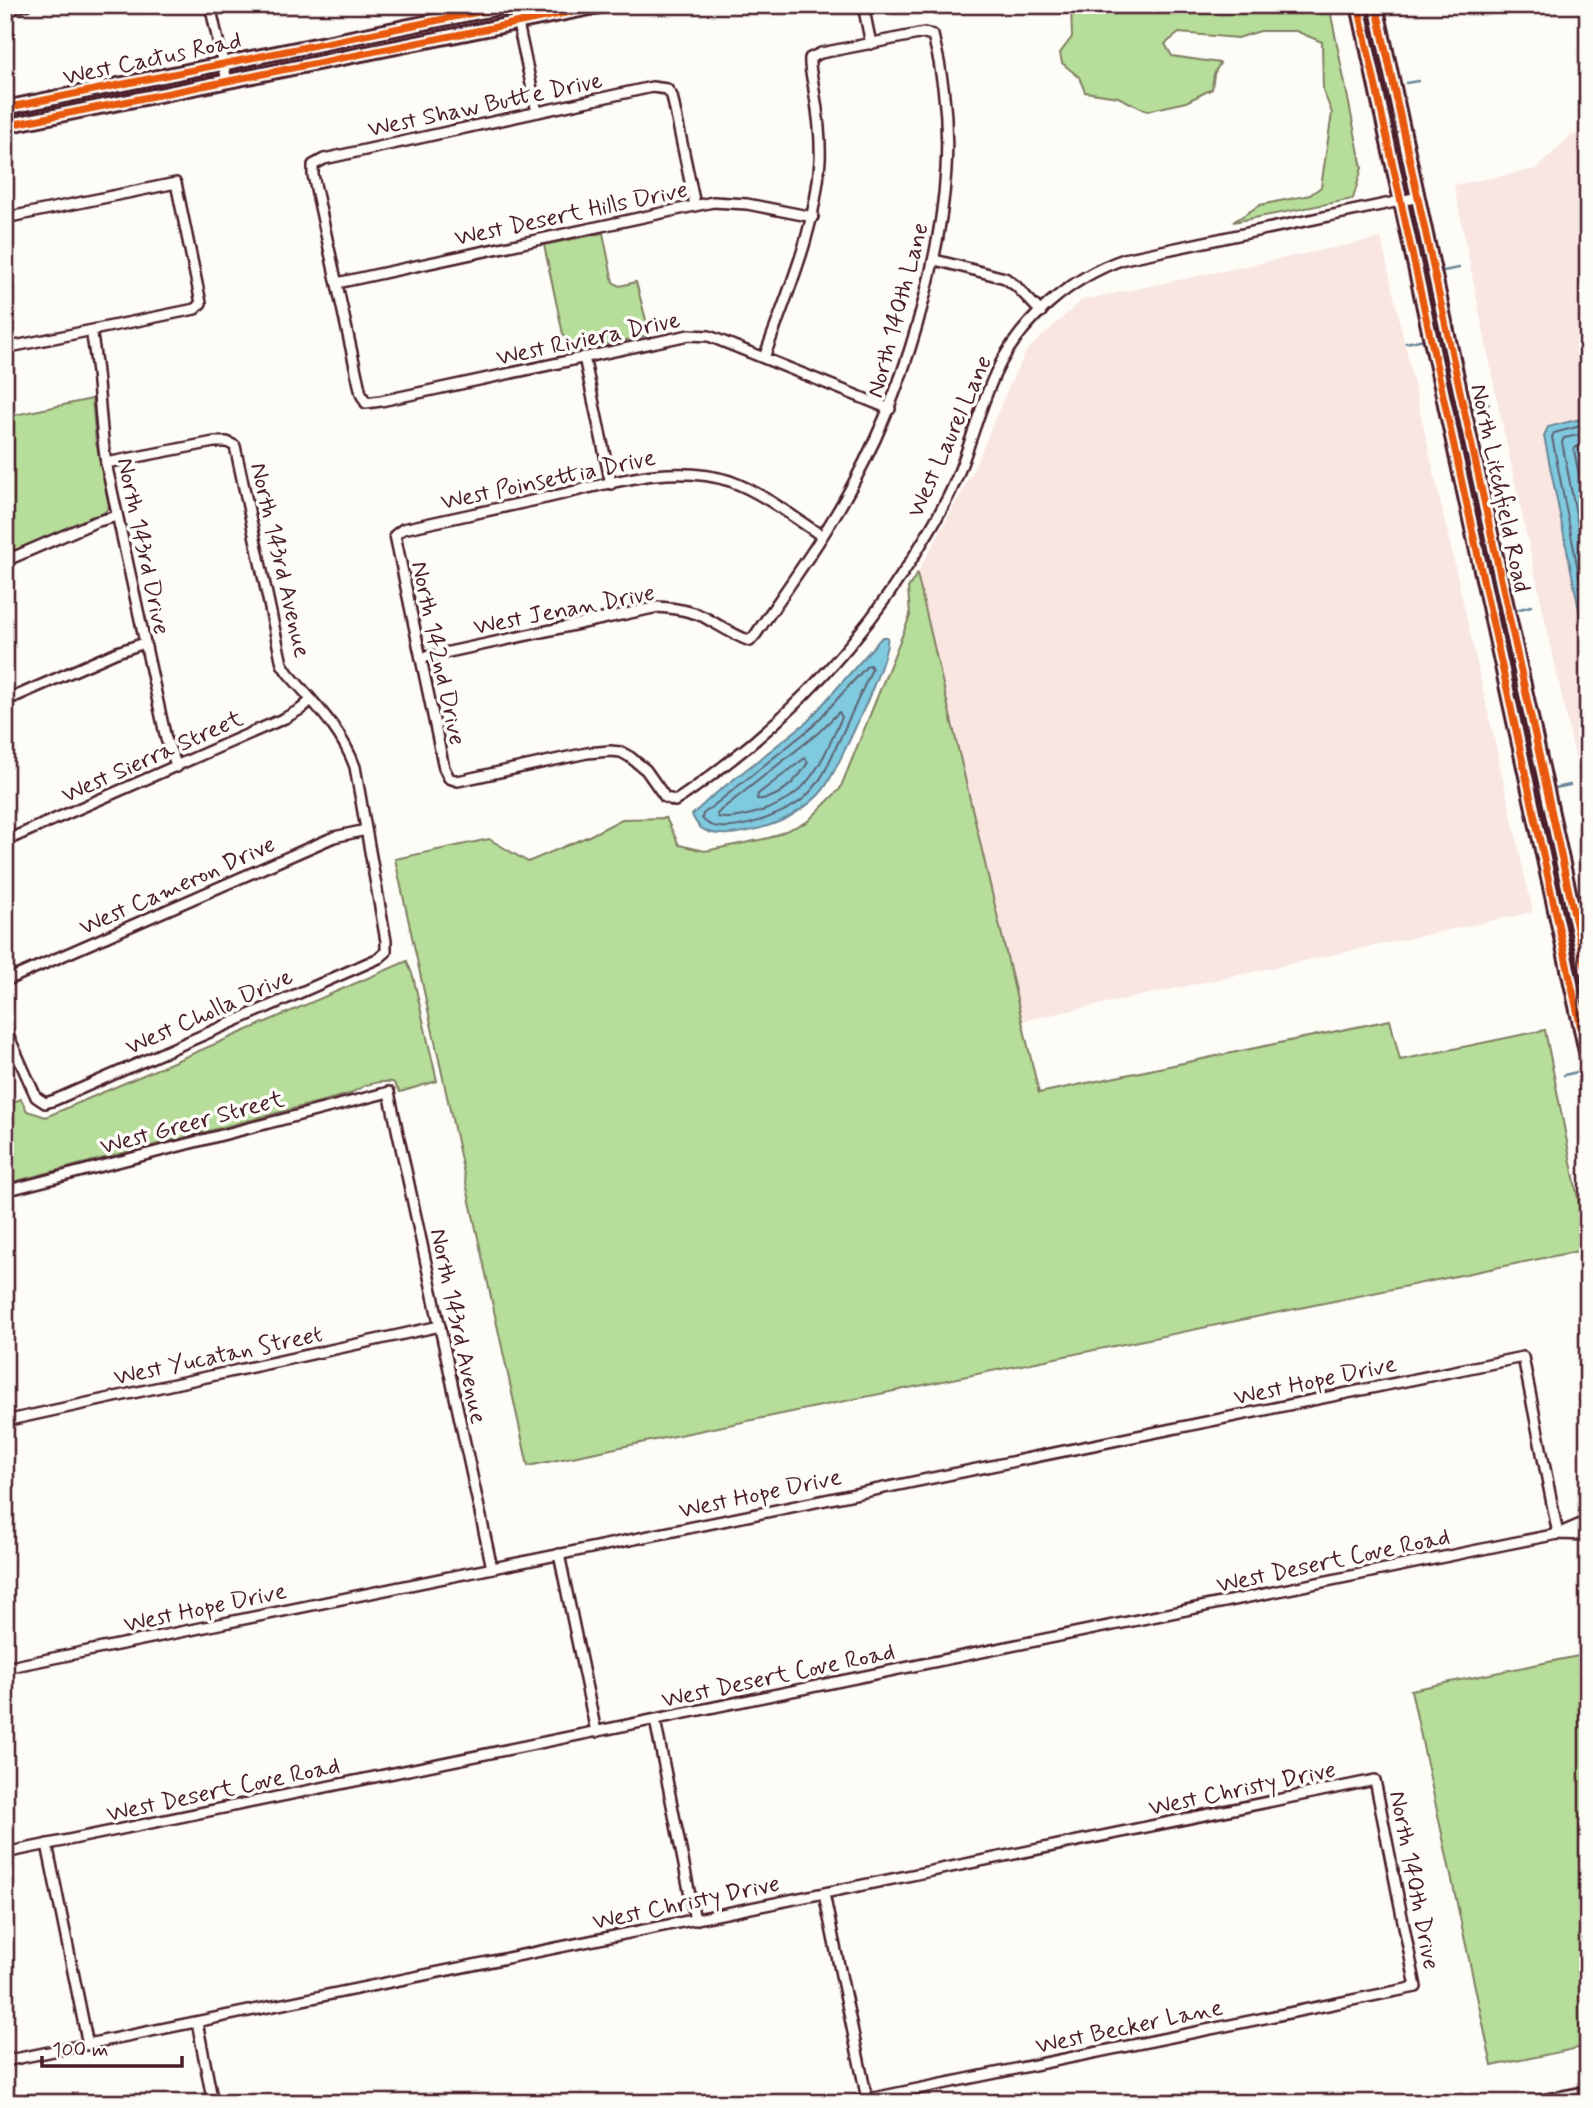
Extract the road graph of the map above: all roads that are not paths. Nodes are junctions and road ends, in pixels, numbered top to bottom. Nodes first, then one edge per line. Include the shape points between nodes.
1 (26, 5) edge
2 (211, 5) edge
3 (514, 5) edge
4 (605, 5) edge
5 (863, 5) edge
6 (1358, 5) edge
7 (1376, 5) edge
8 (5, 10) edge
9 (518, 23) junction
10 (871, 44) junction
11 (223, 63) junction
12 (227, 81) junction
13 (5, 108) edge
14 (537, 112) junction
15 (5, 126) edge
16 (1419, 197) junction
17 (1402, 200) junction
18 (695, 205) junction
19 (813, 217) junction
20 (5, 218) edge
21 (934, 260) junction
22 (337, 283) junction
23 (1041, 312) junction
24 (91, 331) junction
25 (5, 348) edge
26 (584, 357) junction
27 (764, 358) junction
28 (890, 409) junction
29 (106, 463) junction
30 (611, 484) junction
31 (117, 516) junction
32 (394, 534) joint
33 (822, 536) junction
34 (5, 561) edge
35 (750, 641) joint
36 (145, 643) junction
37 (421, 658) junction
38 (311, 700) junction
39 (5, 701) edge
40 (177, 767) junction
41 (449, 778) joint
42 (366, 830) junction
43 (5, 841) edge
44 (1582, 951) junction
45 (386, 952) joint
46 (1565, 955) junction
47 (1588, 979) edge
48 (5, 981) edge
49 (5, 1028) edge
50 (1588, 1061) edge
51 (389, 1092) joint
52 (5, 1191) edge
53 (440, 1326) junction
54 (5, 1422) edge
55 (1588, 1521) edge
56 (1559, 1534) junction
57 (1588, 1535) edge
58 (559, 1554) junction
59 (492, 1568) junction
60 (5, 1668) edge
61 (655, 1720) junction
62 (596, 1732) junction
63 (1375, 1780) joint
64 (47, 1844) junction
65 (5, 1853) edge
66 (824, 1894) junction
67 (695, 1920) junction
68 (1416, 1987) joint
69 (197, 2022) junction
70 (88, 2045) junction
71 (5, 2062) edge
72 (1588, 2093) edge
73 (867, 2099) junction
74 (214, 2103) edge
75 (849, 2103) edge
76 (1536, 2103) edge

1 - 8 street
2 - 11 street
3 - 9 street
3 - 11 main road, West Cactus Road
4 - 9 main road, West Cactus Road
5 - 10 street
6 - 17 main road, North Litchfield Road
7 - 16 main road, North Litchfield Road
9 - 12 main road, West Cactus Road
9 - 14 street
10 - 19 street via 810,58 821,147
10 - 21 street, North 140th Lane via 933,35 945,98 947,140 944,205
11 - 12 street
11 - 13 main road, West Cactus Road
12 - 15 main road, West Cactus Road
14 - 18 street, West Shaw Butte Drive via 652,87 667,89
14 - 22 street, West Shaw Butte Drive via 324,159 313,166
16 - 17 street, West Laurel Lane
16 - 44 main road, North Litchfield Road
17 - 23 street, West Laurel Lane via 1124,259 1086,276
17 - 46 main road, North Litchfield Road
18 - 19 street, West Desert Hills Drive via 728,201
18 - 22 street, West Desert Hills Drive
19 - 27 street
20 - 24 street via 176,183 201,303 195,309
21 - 23 street via 1005,278
21 - 28 street, North 140th Lane
22 - 26 street, West Riviera Drive via 366,403
23 - 41 street, West Laurel Lane via 1000,365 956,480 913,559 832,667 740,754 675,801 665,797 646,770 621,752 587,752 458,780
24 - 25 street
24 - 29 street, North 143rd Drive
26 - 27 street, West Riviera Drive via 689,335 709,336
26 - 30 street
27 - 28 street, West Riviera Drive
28 - 33 street, North 140th Lane
29 - 31 street, North 143rd Drive
29 - 38 street, North 143rd Avenue via 214,442 235,446 282,664
30 - 32 street, West Poinsettia Drive
30 - 33 street, West Poinsettia Drive via 674,474 710,476 764,498
31 - 34 street
31 - 36 street, North 143rd Drive
32 - 37 street, North 142nd Drive
33 - 35 street, North 140th Lane
35 - 37 street, West Jenan Drive via 687,610 659,607
36 - 39 street
36 - 40 street, North 143rd Drive via 166,739
37 - 41 street, North 142nd Drive
38 - 40 street, West Sierra Street via 285,718
38 - 42 street, North 143rd Avenue via 351,755
40 - 43 street, West Sierra Street
42 - 45 street, North 143rd Avenue
42 - 48 street, West Cameron Drive via 334,837
44 - 46 main road
44 - 47 main road, North Litchfield Road
45 - 49 street, West Cholla Drive via 45,1103 36,1097
46 - 50 main road, North Litchfield Road
51 - 52 street, West Greer Street
51 - 53 street, North 143rd Avenue
53 - 54 street, West Yucatan Street
53 - 59 street, North 143rd Avenue
55 - 56 street, West Desert Cove Road
56 - 57 street, West Desert Cove Road
56 - 58 street, West Hope Drive via 1522,1357
56 - 61 street, West Desert Cove Road
58 - 59 street, West Hope Drive
58 - 62 street
59 - 60 street, West Hope Drive
61 - 62 street, West Desert Cove Road
61 - 67 street
62 - 64 street, West Desert Cove Road
63 - 66 street, West Christy Drive
63 - 68 street, North 140th Drive
64 - 65 street, West Desert Cove Road
64 - 70 street
66 - 67 street, West Christy Drive
66 - 73 street
67 - 69 street, West Christy Drive
68 - 73 street, West Becker Lane
69 - 70 street, West Christy Drive
69 - 74 street
70 - 71 street, West Christy Drive
72 - 76 main road
73 - 75 street, West Becker Lane

